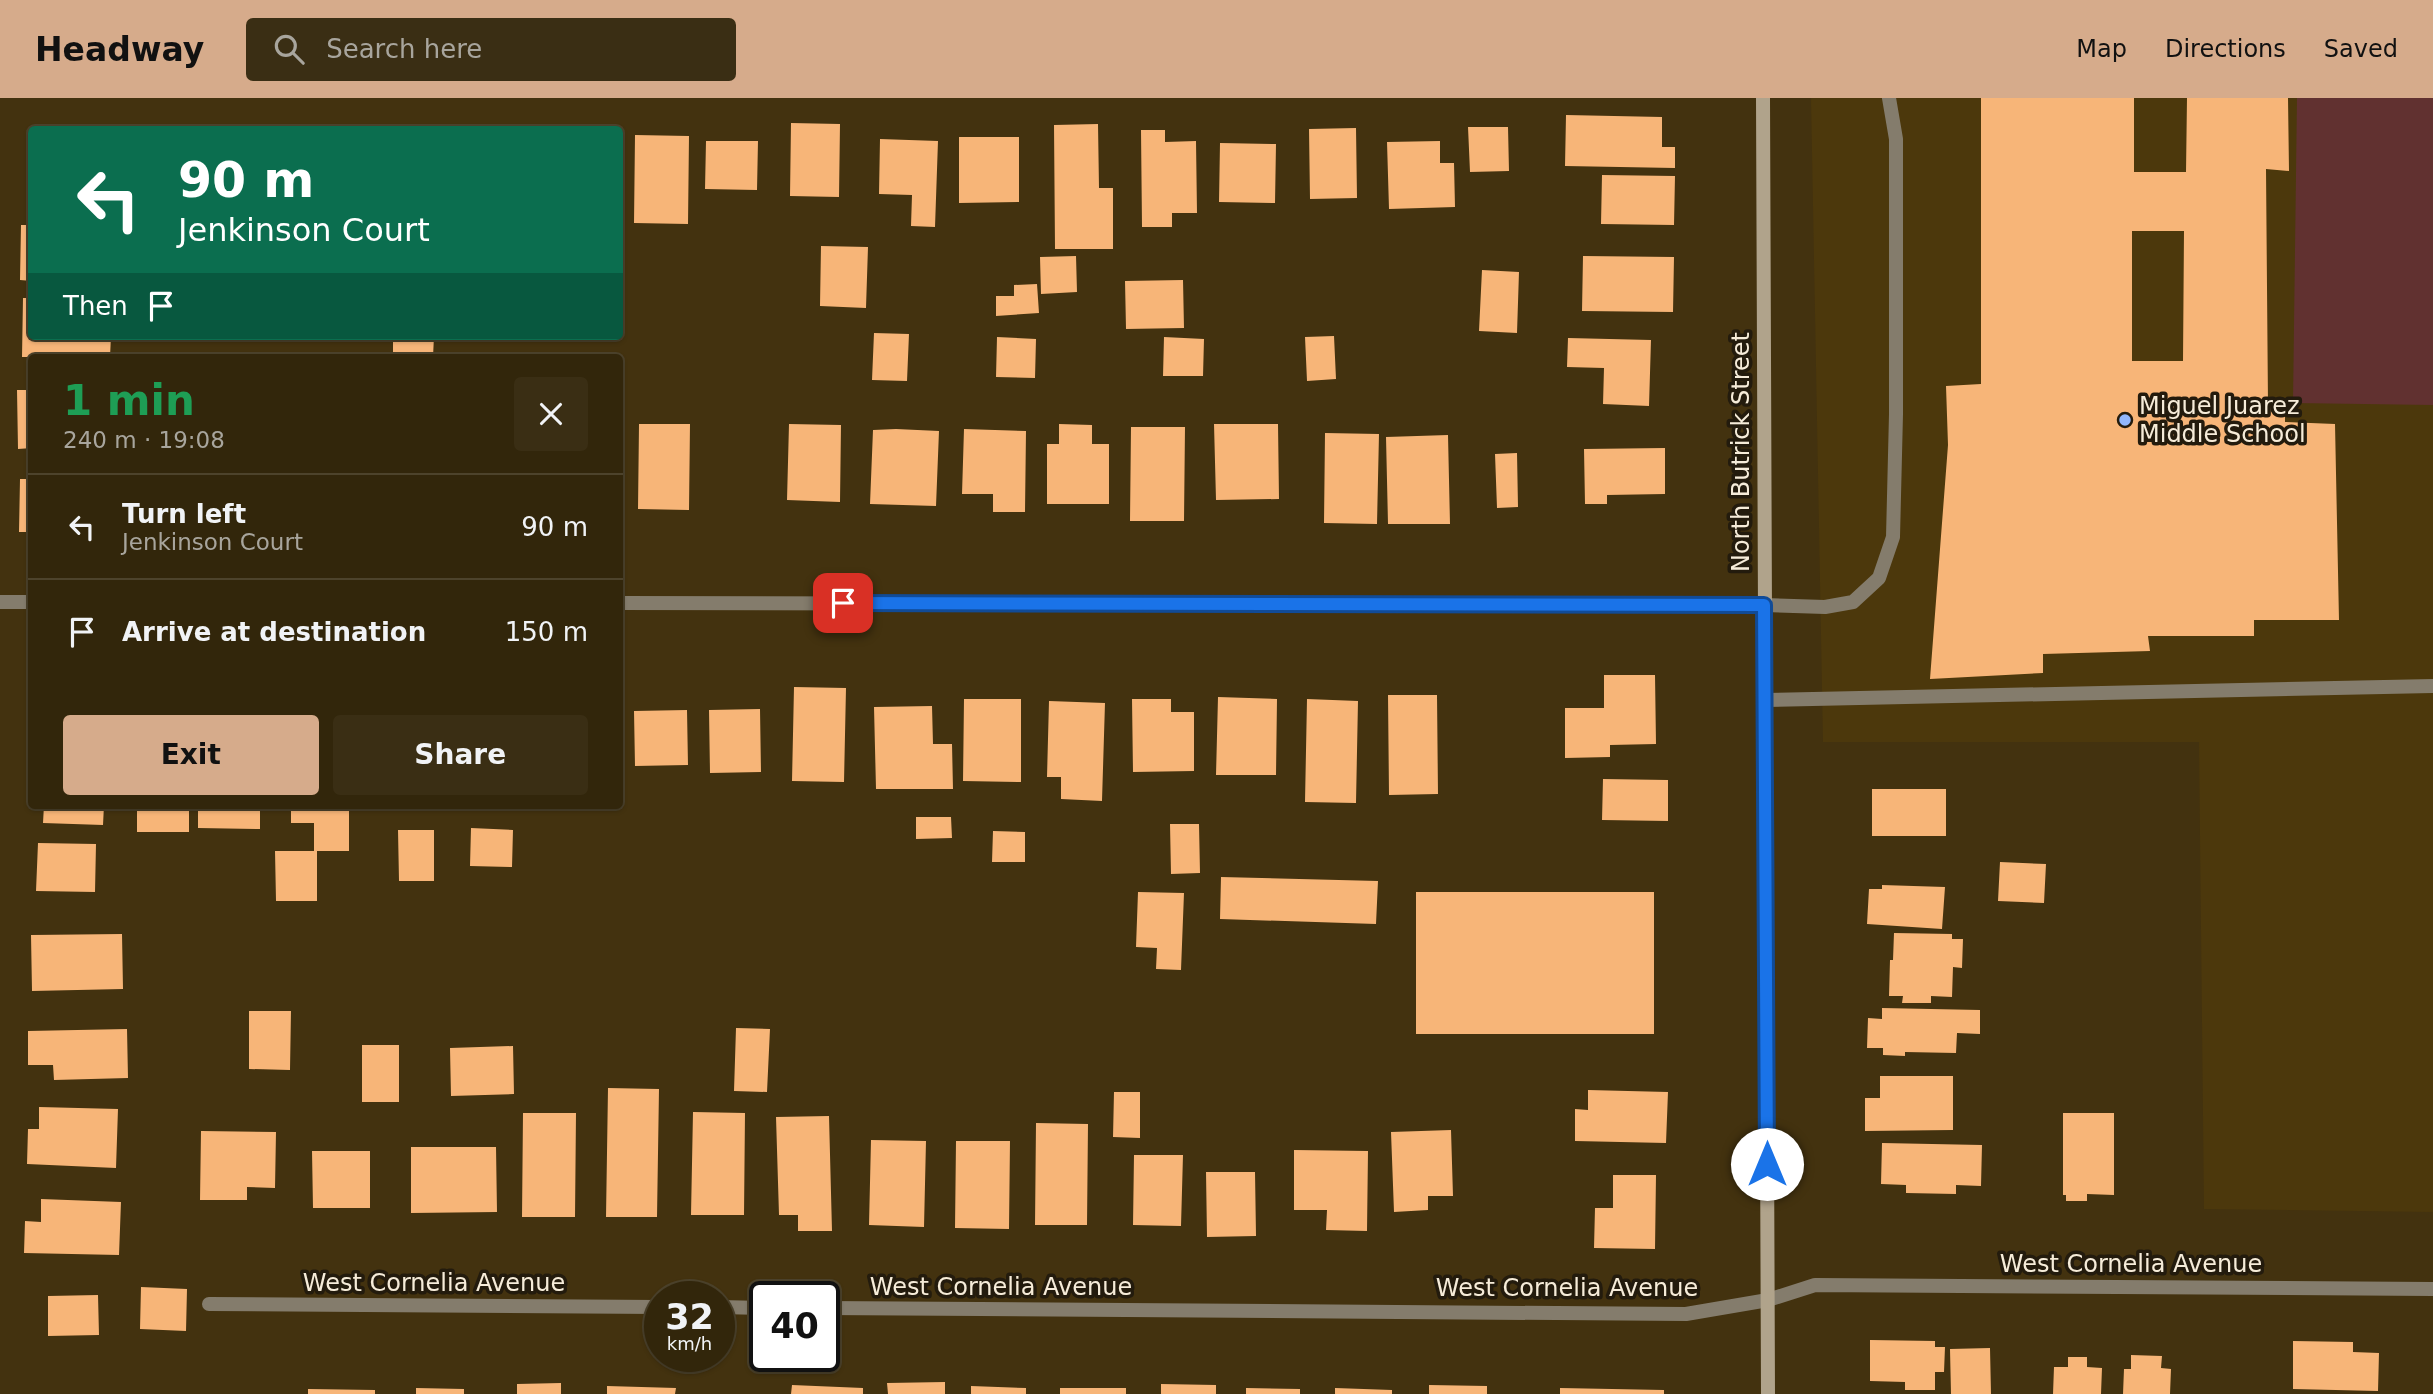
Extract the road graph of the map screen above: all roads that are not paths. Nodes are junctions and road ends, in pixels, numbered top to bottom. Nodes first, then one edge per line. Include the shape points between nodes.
1 (1762, 98) edge
2 (1889, 98) edge
3 (0, 602) edge
4 (28, 602) edge
5 (623, 603) edge
6 (1764, 605) junction
7 (2433, 686) edge
8 (1764, 700) junction
9 (2433, 1289) edge
10 (1768, 1300) junction
11 (209, 1304) dead end
12 (644, 1307) edge
13 (840, 1308) edge
14 (1768, 1394) edge

1 - 6 street, North Butrick Street
2 - 6 street via 1896,139 1893,537 1879,578 1853,602 1825,607
3 - 4 street
5 - 6 street
6 - 8 street, North Butrick Street
7 - 8 street
8 - 10 street, North Butrick Street
9 - 10 street, West Cornelia Avenue via 1815,1285
10 - 13 street, West Cornelia Avenue via 1686,1314
10 - 14 street, North Butrick Street
11 - 12 street, West Cornelia Avenue

